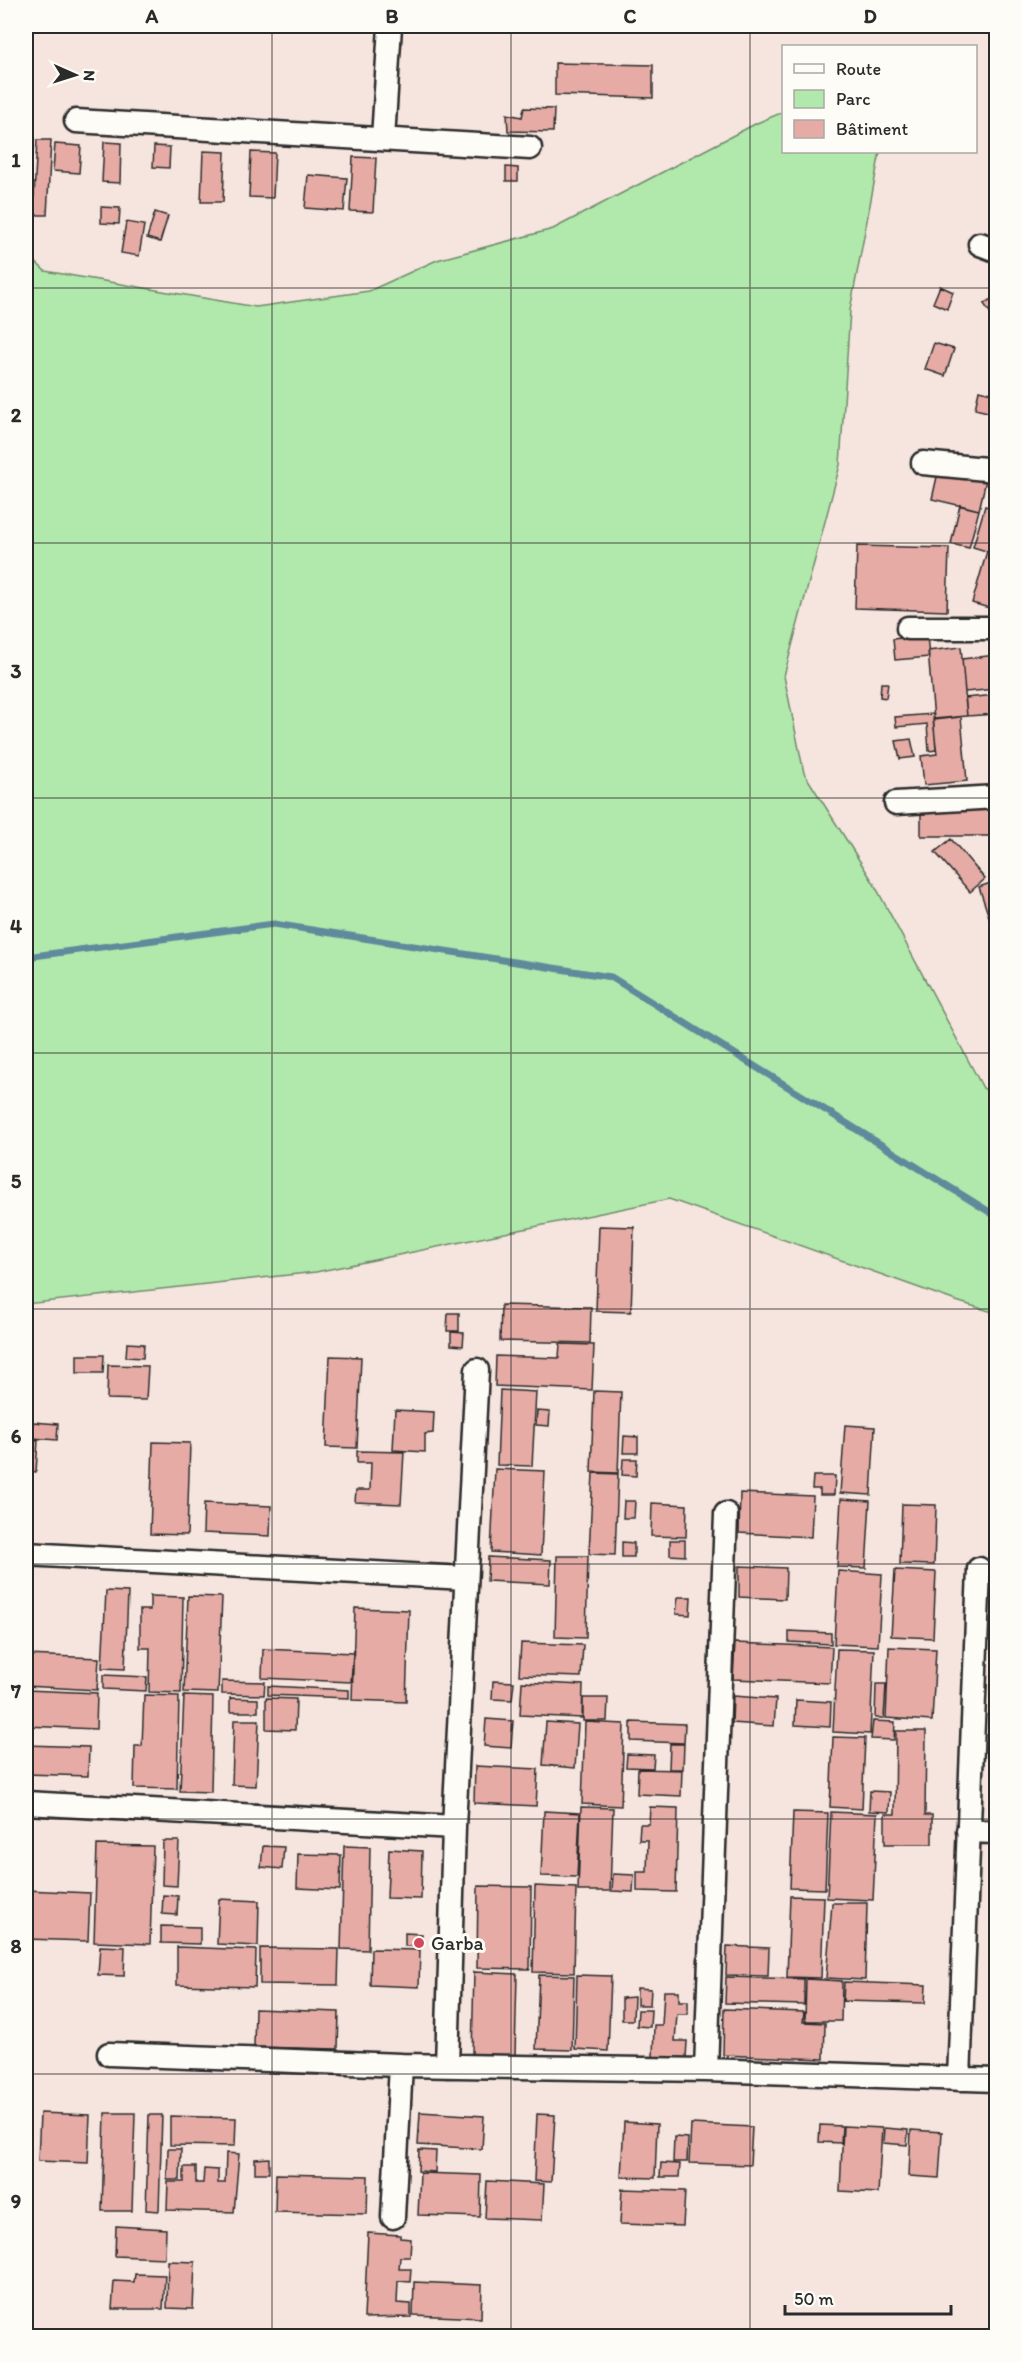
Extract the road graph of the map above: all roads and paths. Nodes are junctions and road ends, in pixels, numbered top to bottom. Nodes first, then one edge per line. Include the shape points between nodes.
1 (390, 26) edge
2 (76, 121) dead end
3 (383, 139) junction
4 (530, 148) dead end
5 (923, 463) dead end
6 (996, 470) edge
7 (908, 628) dead end
8 (996, 628) edge
9 (996, 797) edge
10 (896, 803) dead end
11 (477, 1370) dead end
12 (726, 1514) dead end
13 (26, 1554) edge
14 (979, 1569) dead end
15 (465, 1578) junction
16 (26, 1803) edge
17 (454, 1827) junction
18 (968, 1831) junction
19 (996, 1832) edge
20 (109, 2054) dead end
21 (401, 2065) junction
22 (447, 2066) junction
23 (706, 2070) junction
24 (959, 2079) junction
25 (996, 2080) edge
26 (393, 2217) dead end

1 - 3 street
2 - 3 street
3 - 4 street
5 - 6 street
7 - 8 street
9 - 10 street
11 - 15 street
12 - 23 street
13 - 15 street
14 - 18 street
15 - 17 street
16 - 17 street
17 - 22 street
18 - 19 street
18 - 24 street
20 - 21 street
21 - 22 street
21 - 26 street
22 - 23 street
23 - 24 street
24 - 25 street

